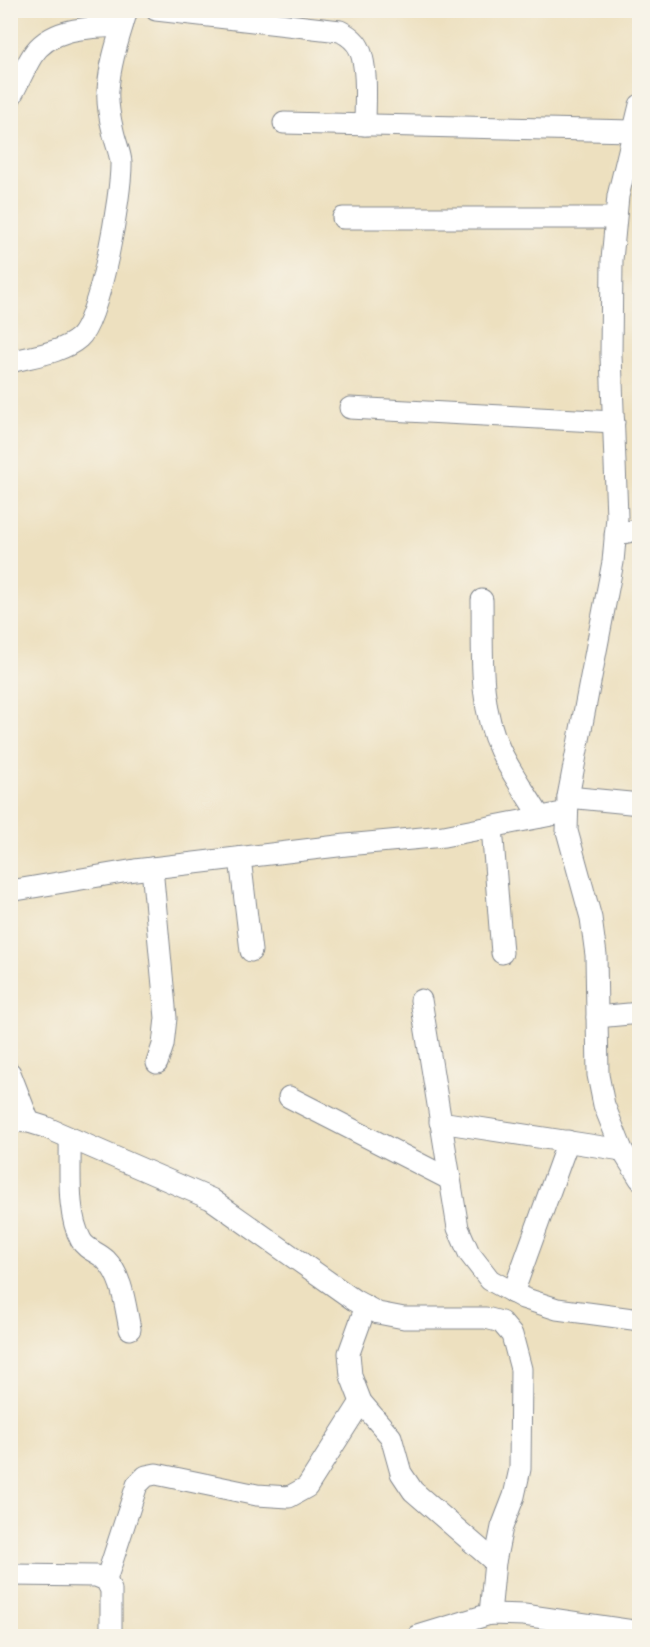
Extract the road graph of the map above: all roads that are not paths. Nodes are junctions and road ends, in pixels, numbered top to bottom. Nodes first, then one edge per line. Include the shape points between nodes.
1 (156, 10) edge
2 (125, 18) edge
3 (10, 98) edge
4 (639, 105) edge
5 (284, 123) dead end
6 (365, 125) junction
7 (633, 131) junction
8 (343, 218) dead end
9 (615, 218) junction
10 (10, 362) edge
11 (350, 408) dead end
12 (614, 422) junction
13 (639, 529) edge
14 (615, 535) junction
15 (482, 600) dead end
16 (568, 804) junction
17 (639, 804) edge
18 (540, 817) junction
19 (492, 827) junction
20 (240, 858) junction
21 (152, 868) junction
22 (10, 891) edge
23 (251, 951) dead end
24 (502, 953) dead end
25 (421, 1000) dead end
26 (639, 1013) edge
27 (597, 1017) junction
28 (157, 1063) dead end
29 (10, 1073) edge
30 (289, 1097) dead end
31 (20, 1121) edge
32 (440, 1122) junction
33 (70, 1139) junction
34 (568, 1141) junction
35 (622, 1150) junction
36 (449, 1179) junction
37 (639, 1179) edge
38 (513, 1293) junction
39 (366, 1306) junction
40 (639, 1320) edge
41 (130, 1329) dead end
42 (361, 1402) junction
43 (495, 1562) junction
44 (10, 1575) edge
45 (106, 1580) junction
46 (489, 1614) junction
47 (639, 1632) edge
48 (111, 1636) edge
49 (418, 1636) edge

1 - 6 street via 340,31 351,37 360,48 364,65
2 - 3 street via 54,36 33,54
2 - 10 street via 114,51 108,92 112,130 121,159 120,187 112,240 90,322 80,338 63,348
4 - 7 street
5 - 6 street
6 - 7 street
7 - 9 street
8 - 9 street
9 - 12 street via 611,294
11 - 12 street
12 - 14 street
13 - 14 street
14 - 16 street
15 - 18 street via 484,688 489,719 500,749
16 - 17 street
16 - 18 street
16 - 27 street via 567,831 596,955
18 - 19 street
19 - 20 street via 433,838
19 - 24 street
20 - 21 street
20 - 23 street
21 - 22 street
21 - 28 street via 165,1018 164,1045
25 - 32 street
26 - 27 street
27 - 35 street via 598,1075 604,1105
29 - 31 street
30 - 36 street
31 - 33 street
32 - 34 street
32 - 36 street
33 - 39 street via 211,1199
33 - 41 street via 74,1223 81,1241 114,1269
34 - 35 street
34 - 38 street
35 - 37 street
36 - 38 street via 458,1228 469,1253 490,1280
38 - 40 street via 557,1309
39 - 42 street via 349,1353 351,1376
39 - 43 street via 378,1313 404,1318 486,1318 501,1322 512,1335 521,1369 520,1469
42 - 43 street via 391,1437 401,1473 413,1491
42 - 45 street via 307,1487 289,1497 257,1495 156,1474 146,1476 137,1485
43 - 46 street
44 - 45 street via 96,1576
45 - 48 street via 111,1590
46 - 47 street via 524,1615
46 - 49 street

